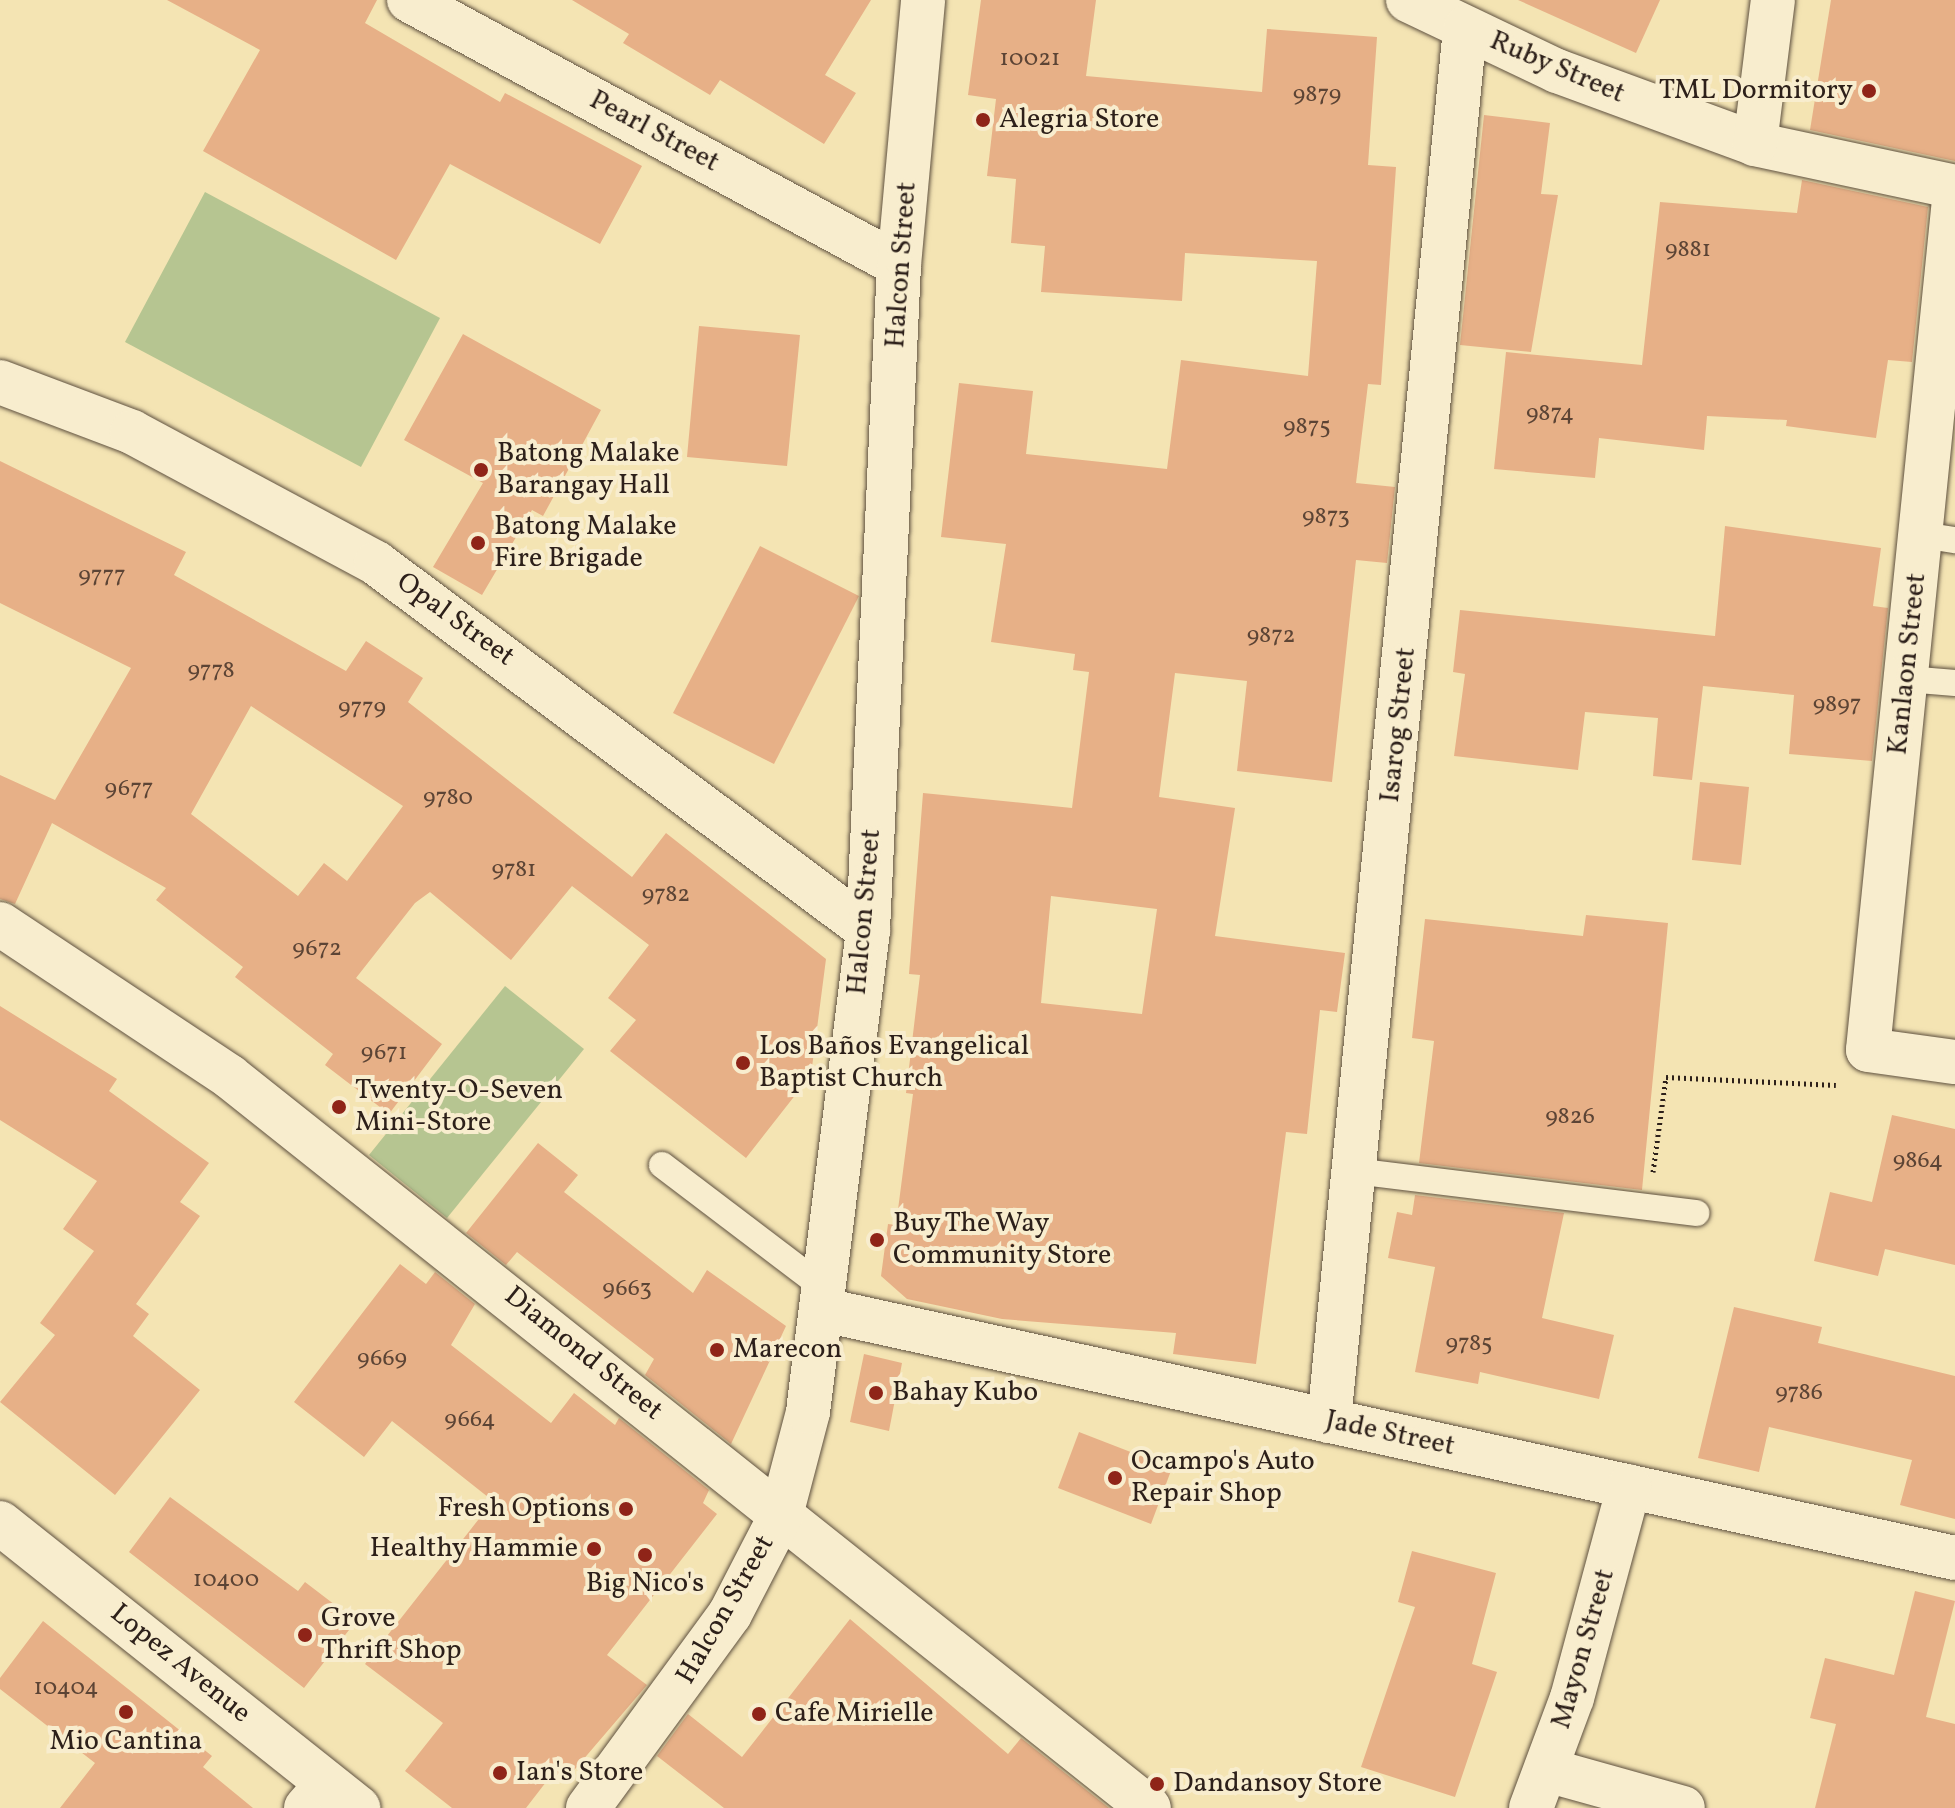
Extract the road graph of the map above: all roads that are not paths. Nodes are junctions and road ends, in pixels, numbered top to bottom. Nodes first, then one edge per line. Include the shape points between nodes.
1 (409, 0) edge
2 (923, 0) edge
3 (1408, 0) edge
4 (1773, 0) edge
5 (1465, 29) junction
6 (1755, 144) junction
7 (1955, 189) edge
8 (899, 265) junction
9 (0, 382) edge
10 (1939, 538) edge
11 (1907, 679) junction
12 (1955, 683) edge
13 (0, 924) edge
14 (868, 930) junction
15 (1955, 1062) edge
16 (662, 1165) dead end
17 (1354, 1171) junction
18 (1696, 1213) dead end
19 (826, 1301) junction
20 (1329, 1421) junction
21 (1629, 1487) junction
22 (781, 1515) junction
23 (0, 1523) edge
24 (1955, 1558) edge
25 (1539, 1789) edge
26 (331, 1800) edge
27 (588, 1808) edge
28 (1149, 1808) edge
29 (1683, 1808) edge

1 - 8 street, Pearl Street
2 - 8 street, Halcon Street
3 - 5 street, Ruby Street
4 - 6 street
5 - 6 street, Ruby Street
5 - 17 street, Isarog Street
6 - 7 street, Kanlaon Street
7 - 10 street, Kanlaon Street
8 - 14 street, Halcon Street
9 - 14 street, Opal Street via 132,432 376,563
10 - 11 street, Kanlaon Street
11 - 12 lane
11 - 15 street, Kanlaon Street via 1868,1050
13 - 22 street, Diamond Street via 230,1077
14 - 19 street, Halcon Street
16 - 19 lane
17 - 18 lane
17 - 20 street, Isarog Street
19 - 20 street, Jade Street
19 - 22 street, Halcon Street
20 - 21 street, Jade Street
21 - 24 street, Jade Street
21 - 25 street, Mayon Street
22 - 27 street, Halcon Street via 730,1614
22 - 28 street, Diamond Street
23 - 26 street, Lopez Avenue
25 - 29 street

